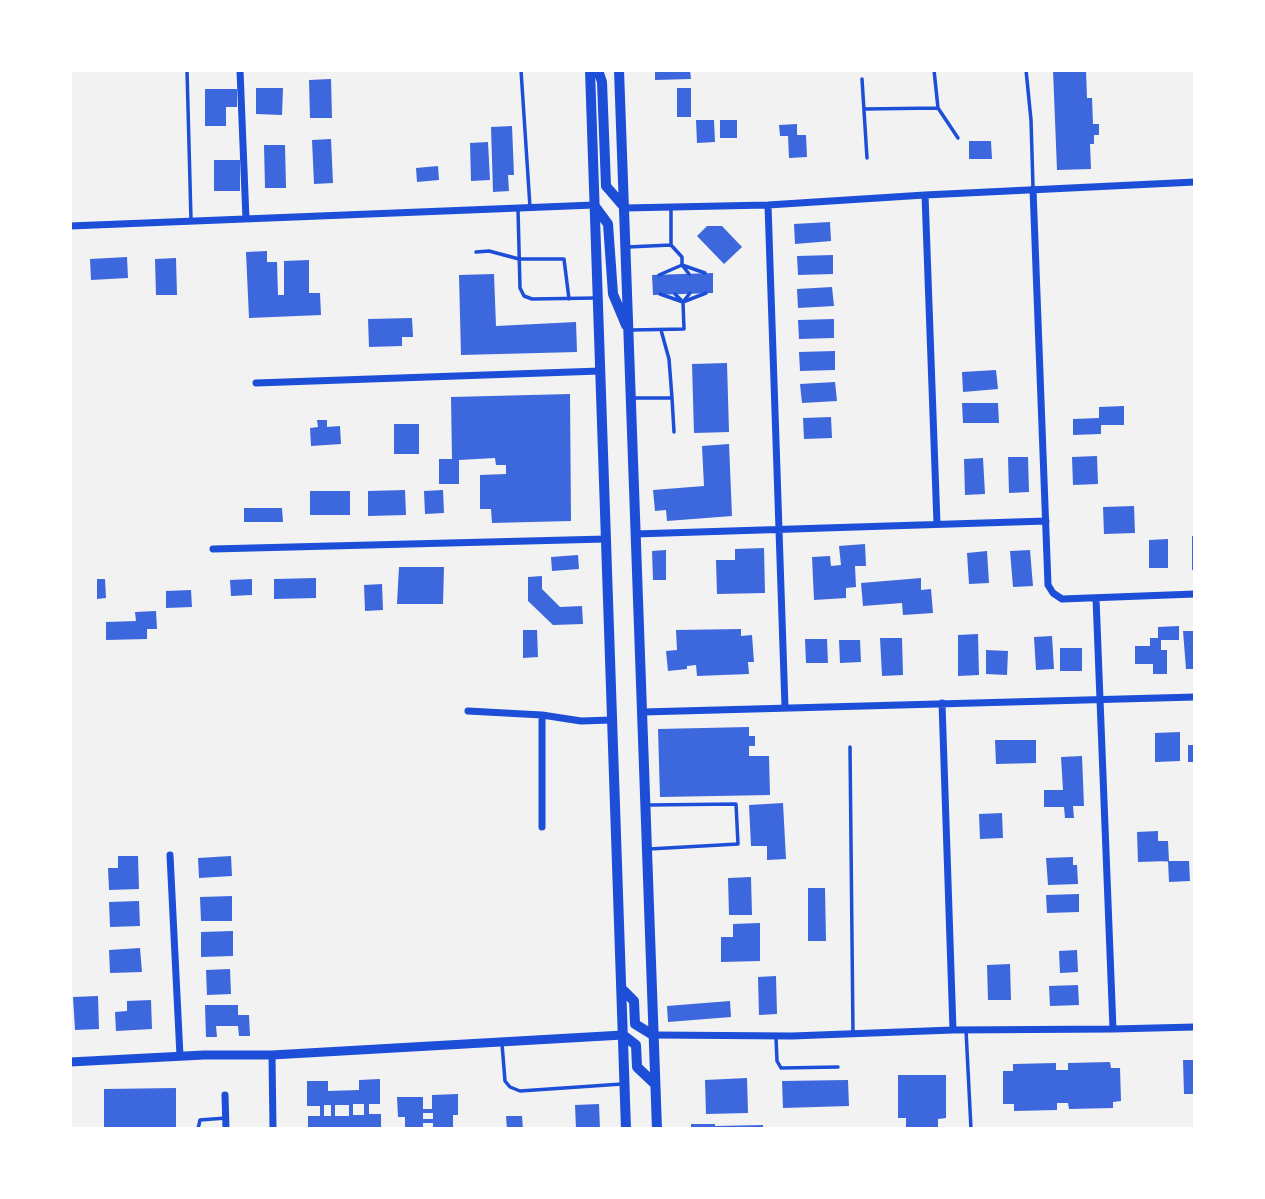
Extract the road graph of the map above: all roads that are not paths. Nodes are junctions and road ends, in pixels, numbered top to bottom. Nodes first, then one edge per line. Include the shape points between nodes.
1 (187, 70) edge
2 (240, 70) edge
3 (521, 70) edge
4 (590, 70) edge
5 (598, 70) edge
6 (619, 70) edge
7 (934, 70) edge
8 (1026, 70) edge
9 (862, 79) dead end
10 (938, 108) junction
11 (864, 109) junction
12 (958, 138) dead end
13 (867, 158) dead end
14 (1195, 182) edge
15 (1033, 189) junction
16 (925, 195) junction
17 (594, 205) junction
18 (768, 205) junction
19 (530, 207) junction
20 (671, 207) junction
21 (625, 208) junction
22 (517, 209) junction
23 (246, 219) junction
24 (192, 222) junction
25 (70, 226) edge
26 (671, 245) junction
27 (626, 247) junction
28 (476, 252) dead end
29 (519, 259) junction
30 (682, 265) junction
31 (705, 273) dead end
32 (675, 274) dead end
33 (689, 274) dead end
34 (659, 275) dead end
35 (690, 293) dead end
36 (706, 293) dead end
37 (660, 294) dead end
38 (676, 294) dead end
39 (597, 298) junction
40 (569, 299) junction
41 (683, 302) junction
42 (661, 330) junction
43 (629, 331) junction
44 (600, 371) junction
45 (256, 383) dead end
46 (631, 398) junction
47 (672, 398) junction
48 (674, 432) dead end
49 (1046, 521) junction
50 (937, 524) junction
51 (778, 529) junction
52 (635, 534) junction
53 (606, 539) junction
54 (214, 549) dead end
55 (1195, 593) edge
56 (1096, 598) junction
57 (1195, 697) edge
58 (1100, 700) junction
59 (942, 703) junction
60 (785, 707) junction
61 (468, 711) dead end
62 (643, 712) junction
63 (542, 715) junction
64 (612, 720) junction
65 (850, 747) dead end
66 (646, 805) junction
67 (542, 827) dead end
68 (647, 849) junction
69 (170, 855) dead end
70 (622, 989) junction
71 (1195, 1027) edge
72 (1113, 1029) junction
73 (954, 1030) junction
74 (966, 1030) junction
75 (853, 1034) junction
76 (623, 1035) junction
77 (653, 1035) junction
78 (775, 1036) junction
79 (501, 1042) junction
80 (272, 1055) junction
81 (180, 1056) junction
82 (70, 1062) edge
83 (838, 1067) dead end
84 (625, 1084) junction
85 (655, 1084) junction
86 (225, 1095) dead end
87 (226, 1118) junction
88 (198, 1129) edge
89 (226, 1129) edge
90 (273, 1129) edge
91 (626, 1129) edge
92 (657, 1129) edge
93 (971, 1129) edge

1 - 24 lane
2 - 23 street
3 - 19 lane
4 - 17 main road
5 - 21 main road via 606,186
6 - 21 main road
7 - 10 lane
8 - 15 lane
9 - 11 lane
10 - 11 lane
10 - 12 lane
11 - 13 lane
14 - 15 street
15 - 16 street
15 - 49 street
16 - 18 street
16 - 50 street
17 - 19 street
17 - 39 main road
17 - 43 main road via 608,224 613,293
18 - 20 street
18 - 51 street
19 - 22 street
20 - 21 street
20 - 26 lane
21 - 27 main road
22 - 23 street
22 - 29 lane
23 - 24 street
24 - 25 street
26 - 27 lane
26 - 30 lane via 682,257
27 - 43 main road
28 - 29 lane
29 - 40 lane via 524,296
29 - 40 lane via 564,259
30 - 31 lane
30 - 32 lane
30 - 33 lane
30 - 34 lane
35 - 41 lane
36 - 41 lane
37 - 41 lane
38 - 41 lane
39 - 40 lane
39 - 44 main road
41 - 42 lane via 684,329
42 - 43 lane
42 - 47 lane
43 - 46 main road
44 - 45 street
44 - 53 main road
46 - 47 lane
46 - 52 main road
47 - 48 lane
49 - 50 street
49 - 56 street via 1048,585 1053,593 1062,598
50 - 51 street
51 - 52 street
51 - 60 street
52 - 62 main road
53 - 54 street
53 - 64 main road
55 - 56 street
56 - 58 street
57 - 58 street
58 - 59 street
58 - 72 street
59 - 60 street
59 - 73 street
60 - 62 street
61 - 63 street
62 - 66 main road
63 - 64 street
63 - 67 street
64 - 70 main road
65 - 75 lane
66 - 68 main road
66 - 68 lane via 736,804 738,844
68 - 77 main road
69 - 81 street
70 - 76 main road
70 - 77 main road via 634,1001 635,1024
71 - 72 street
72 - 74 street
73 - 74 street
73 - 75 street
74 - 93 lane
75 - 78 street
76 - 79 street
76 - 84 main road
76 - 85 main road via 636,1045 637,1067
77 - 78 street
77 - 85 main road
78 - 83 lane via 781,1068
79 - 80 street
79 - 84 lane via 505,1081 520,1091
80 - 81 street
80 - 90 street
81 - 82 street
84 - 91 main road
85 - 92 main road
86 - 87 street
87 - 88 lane via 200,1120
87 - 89 street

